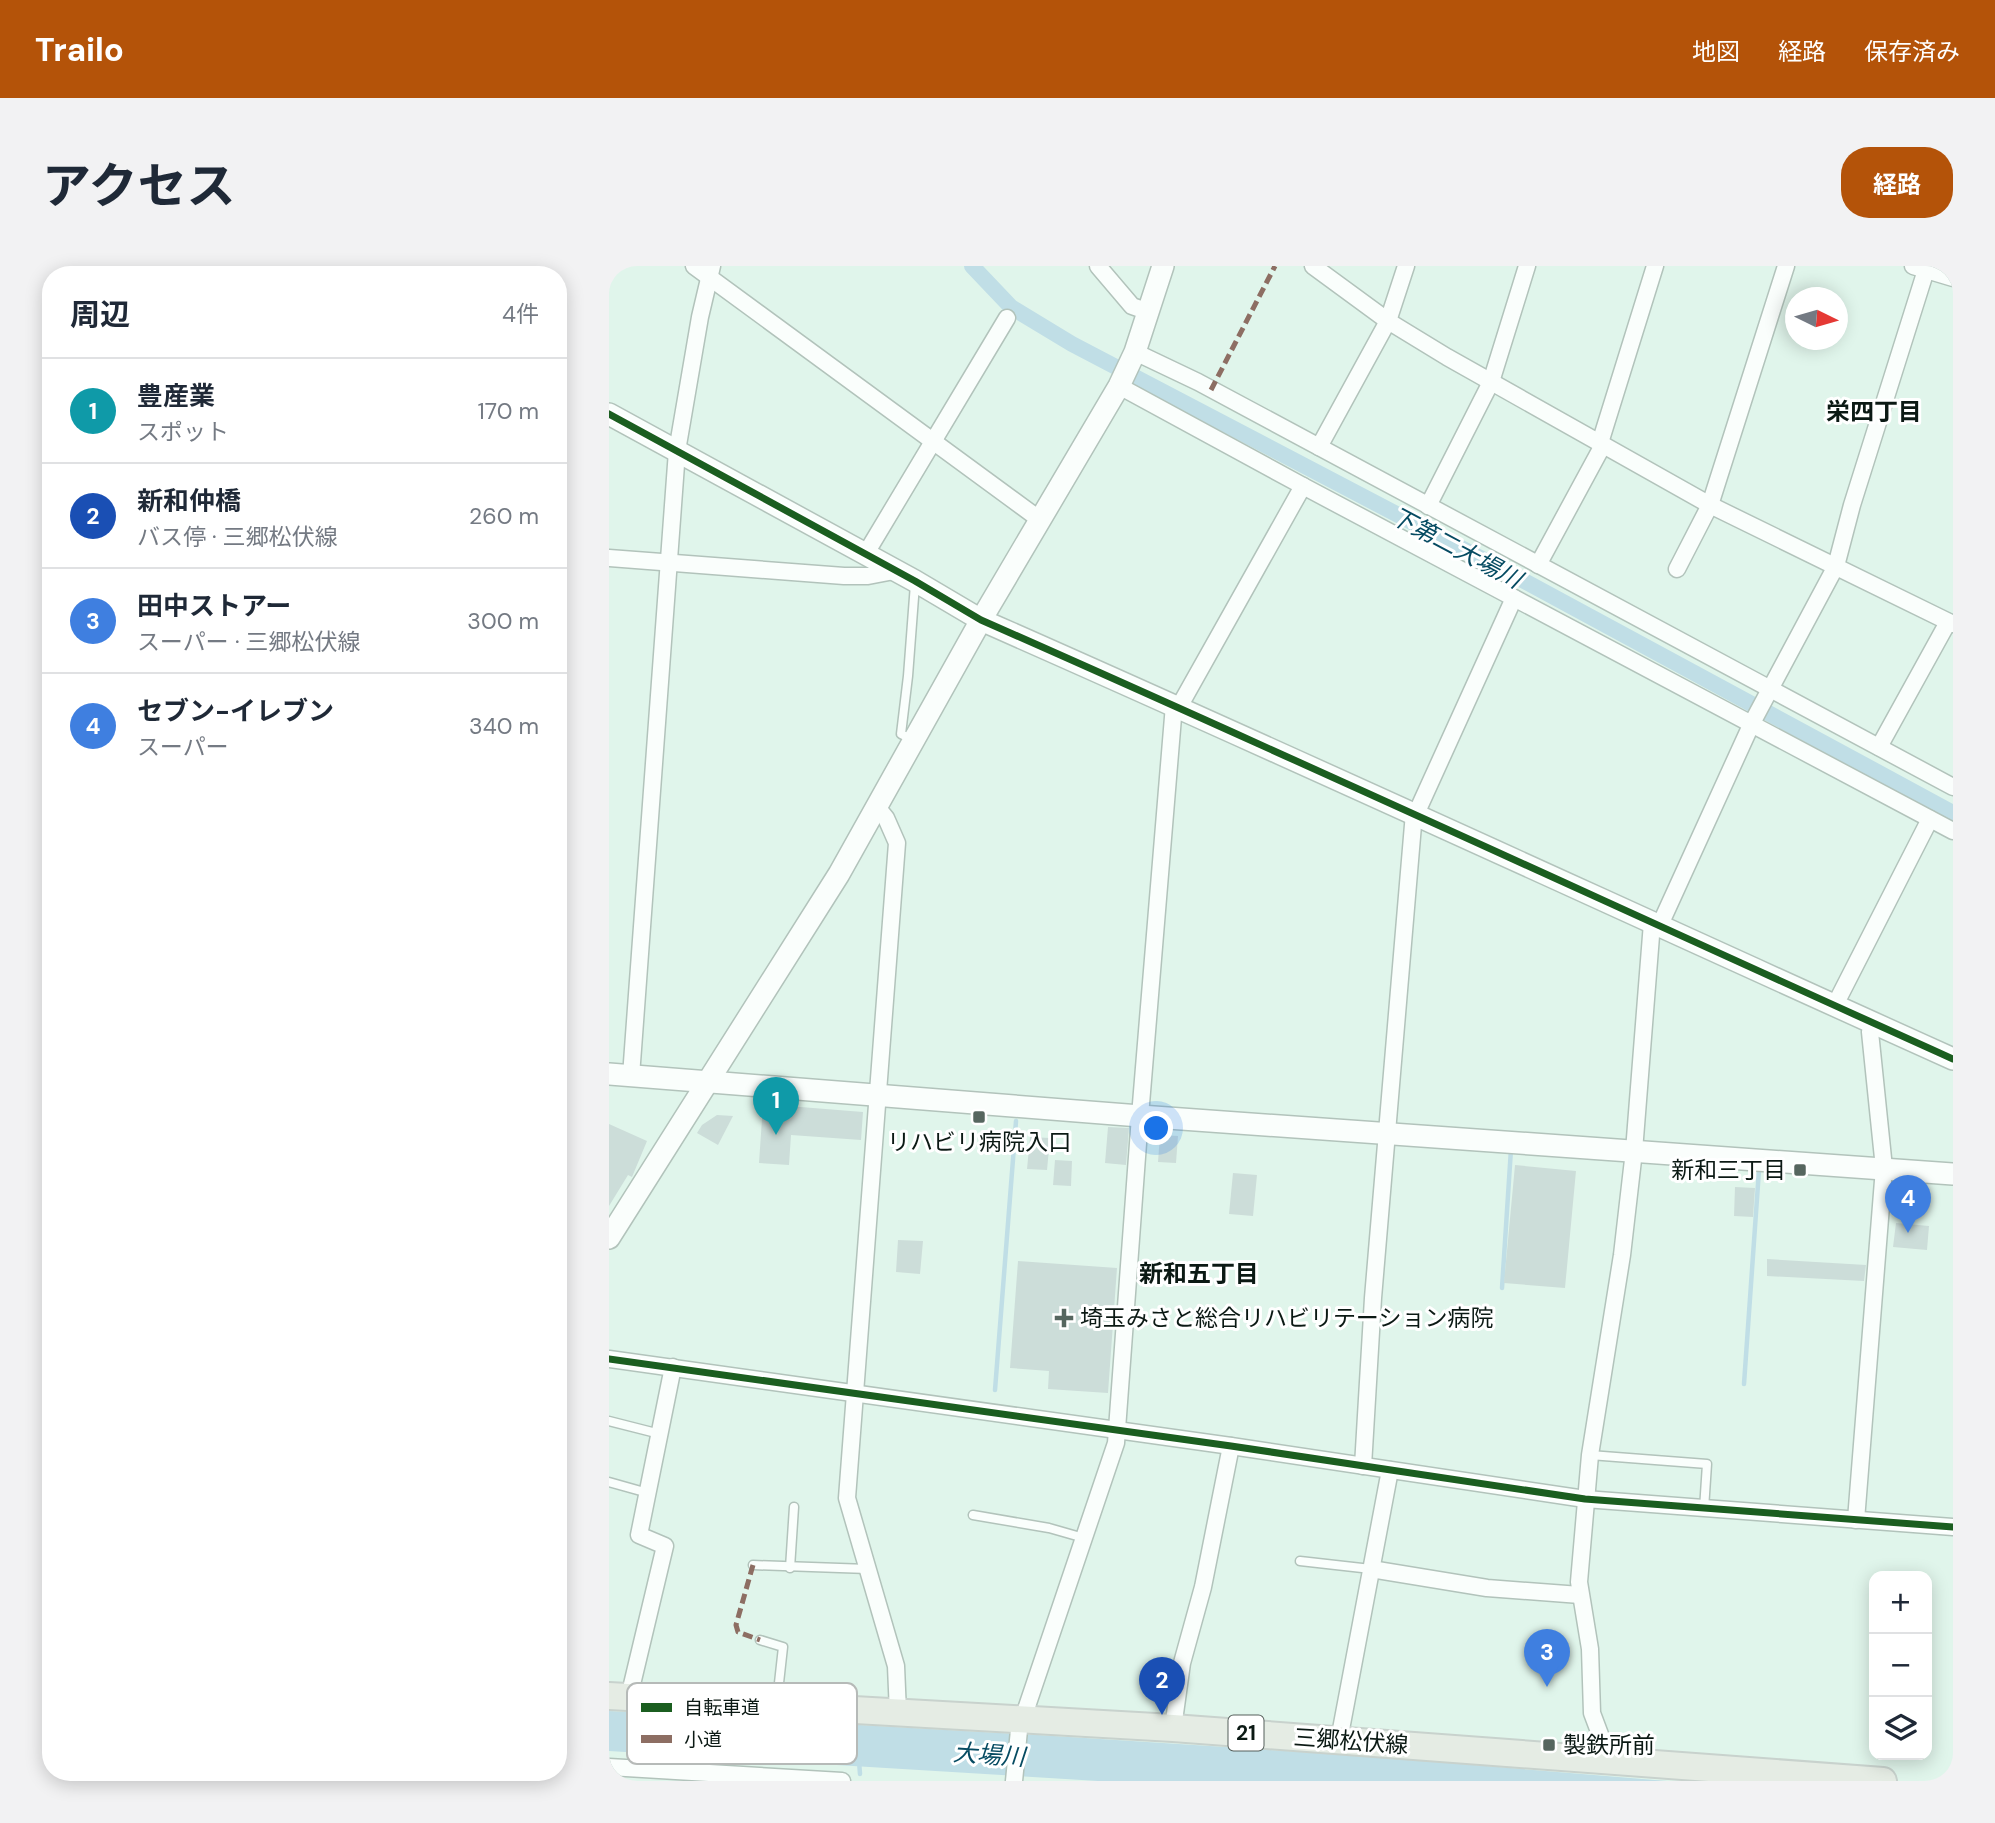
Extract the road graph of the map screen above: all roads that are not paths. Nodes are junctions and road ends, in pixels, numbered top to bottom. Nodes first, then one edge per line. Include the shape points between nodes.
1 (694, 266) edge
2 (1098, 266) edge
3 (1163, 266) edge
4 (1313, 266) edge
5 (1406, 266) edge
6 (1527, 266) edge
7 (1655, 266) edge
8 (1786, 266) edge
9 (1935, 271) edge
10 (711, 272) edge
11 (1149, 312) junction
12 (1007, 318) dead end
13 (1388, 321) junction
14 (1135, 352) junction
15 (1492, 382) junction
16 (1119, 386) junction
17 (609, 414) edge
18 (932, 442) junction
19 (1601, 444) junction
20 (1319, 447) junction
21 (677, 451) junction
22 (1303, 486) junction
23 (1710, 505) junction
24 (1429, 506) junction
25 (1039, 519) junction
26 (865, 555) junction
27 (609, 558) edge
28 (668, 562) junction
29 (1538, 565) junction
30 (1836, 566) junction
31 (1677, 569) dead end
32 (894, 571) junction
33 (915, 582) junction
34 (1514, 598) junction
35 (981, 620) junction
36 (1951, 622) edge
37 (1771, 689) junction
38 (1176, 706) junction
39 (1752, 723) junction
40 (914, 741) junction
41 (1879, 747) junction
42 (1953, 787) edge
43 (877, 807) junction
44 (1415, 813) junction
45 (1930, 819) junction
46 (1953, 831) edge
47 (1656, 925) junction
48 (1835, 1005) junction
49 (1872, 1022) junction
50 (1953, 1059) edge
51 (609, 1074) edge
52 (631, 1076) junction
53 (708, 1082) junction
54 (877, 1095) junction
55 (1140, 1116) junction
56 (1387, 1133) junction
57 (1634, 1151) junction
58 (1884, 1168) junction
59 (1953, 1174) edge
60 (609, 1238) edge
61 (609, 1359) edge
62 (673, 1367) junction
63 (855, 1394) junction
64 (609, 1421) edge
65 (1117, 1431) junction
66 (660, 1434) junction
67 (1231, 1446) junction
68 (1590, 1455) junction
69 (1363, 1466) junction
70 (1389, 1471) junction
71 (609, 1482) edge
72 (648, 1493) junction
73 (1585, 1499) junction
74 (795, 1507) dead end
75 (1704, 1509) junction
76 (973, 1514) dead end
77 (1856, 1520) junction
78 (1953, 1527) edge
79 (1084, 1538) junction
80 (1300, 1560) dead end
81 (753, 1565) dead end
82 (790, 1568) junction
83 (868, 1569) junction
84 (1371, 1569) junction
85 (1580, 1595) junction
86 (760, 1640) dead end
87 (779, 1683) edge
88 (619, 1696) edge
89 (857, 1711) edge
90 (898, 1713) junction
91 (1021, 1725) junction
92 (1173, 1728) junction
93 (1339, 1740) junction
94 (1603, 1760) junction
95 (609, 1767) edge
96 (1678, 1776) edge
97 (842, 1781) edge
98 (1014, 1781) edge
99 (1883, 1781) edge

1 - 10 street
2 - 11 street via 1132,306
3 - 11 street
4 - 13 street
5 - 13 street
6 - 15 street
7 - 19 street
8 - 23 street
9 - 30 street via 1852,505
10 - 18 street
10 - 21 street
11 - 14 street
12 - 18 street
13 - 15 street
13 - 20 street
14 - 16 street
14 - 20 street
15 - 19 street
15 - 24 street
16 - 22 street
16 - 25 street
17 - 21 street
18 - 25 street
18 - 26 street
19 - 23 street
19 - 29 street
20 - 24 street
21 - 26 street
21 - 28 street
22 - 34 street
22 - 38 street
23 - 30 street
23 - 31 street
24 - 29 street
25 - 35 street
26 - 32 street
27 - 28 street
28 - 32 street via 844,576
28 - 52 street
29 - 37 street
30 - 36 street
30 - 37 street
32 - 33 street
33 - 35 street
33 - 40 lane via 901,734
34 - 39 street
34 - 44 street
35 - 38 street
35 - 40 street
36 - 41 street
37 - 39 street
37 - 41 street
38 - 44 street
38 - 55 street
39 - 45 street
39 - 47 street
40 - 43 street
41 - 42 street
43 - 53 street
43 - 54 street via 897,843
44 - 47 street
44 - 56 street
45 - 46 street
45 - 48 street
47 - 48 street
47 - 57 street
48 - 49 street
49 - 50 street
49 - 58 street
51 - 52 street
52 - 53 street
53 - 54 street
53 - 60 street
54 - 55 street
54 - 63 street
55 - 56 street
55 - 65 street
56 - 57 street
56 - 69 street
57 - 58 street
57 - 68 street
58 - 59 street
58 - 77 street
61 - 62 street
62 - 63 street
62 - 66 street
63 - 65 street
63 - 83 street via 846,1498
64 - 66 lane
65 - 67 street
65 - 79 street
66 - 72 street
67 - 69 street
67 - 92 street via 1203,1587 1182,1663
68 - 73 street
68 - 75 lane via 1707,1464
69 - 70 street
70 - 73 street
70 - 84 street
71 - 72 lane
72 - 88 street via 639,1535 665,1546
73 - 75 street
73 - 85 street
74 - 82 lane
75 - 77 street
76 - 79 lane
77 - 78 street
79 - 91 street
80 - 84 lane
81 - 82 lane
82 - 83 lane
83 - 90 street via 895,1666
84 - 85 street via 1500,1589
84 - 93 street
85 - 94 street via 1590,1649 1592,1713 1604,1745
86 - 87 lane via 783,1647
89 - 90 main road, 三郷松伏線 / 21
90 - 91 main road, 三郷松伏線 / 21
91 - 92 main road, 三郷松伏線 / 21
91 - 98 street
92 - 93 main road, 三郷松伏線 / 21
93 - 94 main road, 三郷松伏線 / 21
94 - 96 main road, 三郷松伏線 / 21
95 - 97 street
96 - 99 main road, 三郷松伏線 / 21

